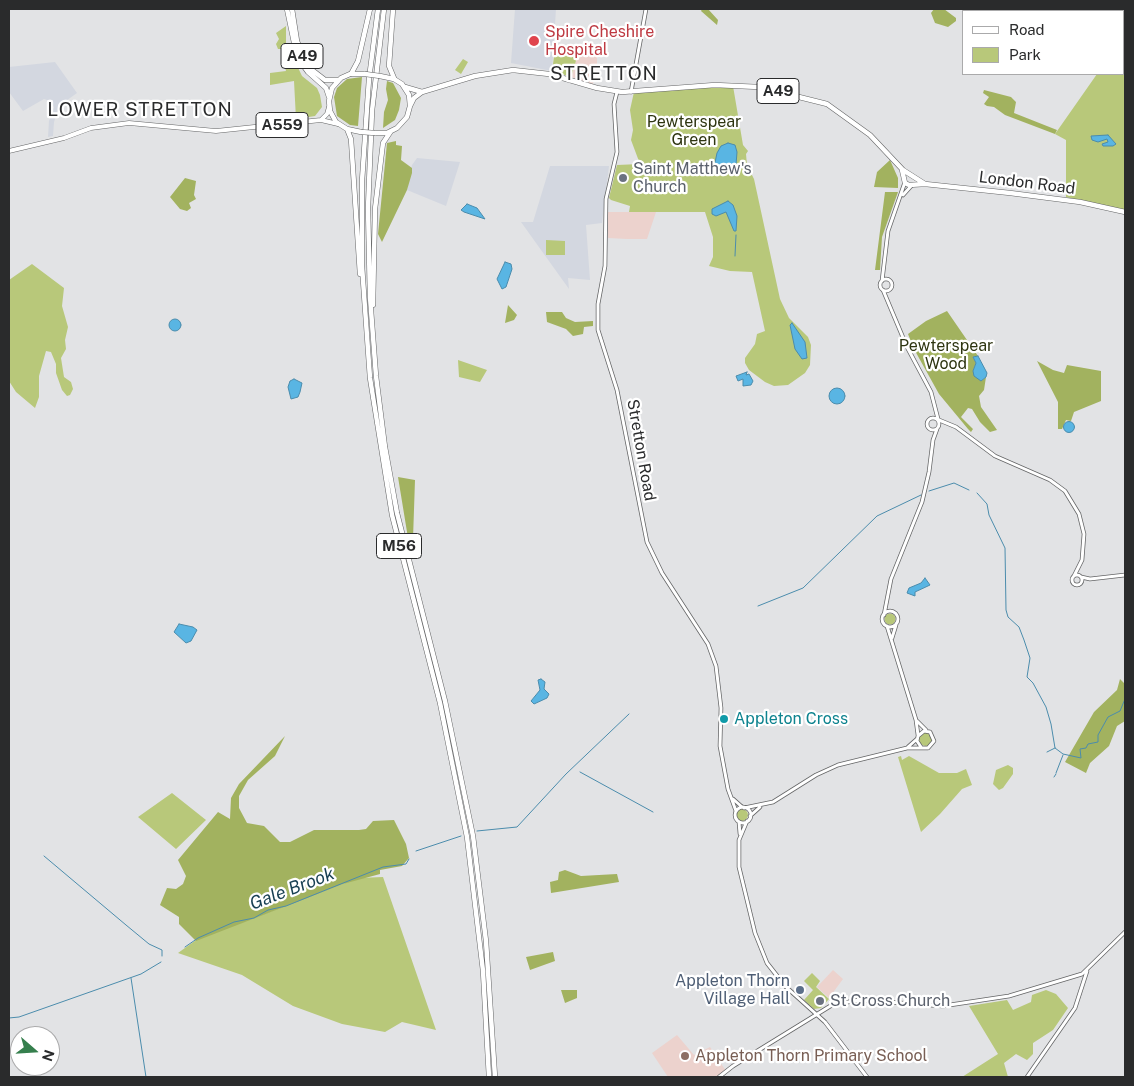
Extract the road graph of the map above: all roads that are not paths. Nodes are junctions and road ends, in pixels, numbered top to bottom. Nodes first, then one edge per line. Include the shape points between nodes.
1 (287, 9) edge
2 (292, 9) edge
3 (370, 9) edge
4 (378, 9) edge
5 (384, 9) edge
6 (393, 9) edge
7 (646, 9) edge
8 (352, 73) junction
9 (393, 76) junction
10 (339, 80) junction
11 (404, 86) junction
12 (422, 92) junction
13 (617, 92) junction
14 (632, 92) junction
15 (329, 97) junction
16 (410, 106) junction
17 (329, 107) junction
18 (321, 120) junction
19 (338, 124) junction
20 (347, 129) junction
21 (391, 131) junction
22 (9, 151) edge
23 (900, 167) junction
24 (910, 174) junction
25 (916, 178) junction
26 (905, 180) junction
27 (925, 184) junction
28 (913, 185) junction
29 (901, 197) junction
30 (1125, 212) edge
31 (884, 267) junction
32 (890, 280) junction
33 (882, 281) junction
34 (891, 288) junction
35 (883, 290) junction
36 (364, 300) junction
37 (889, 302) junction
38 (371, 319) junction
39 (934, 408) junction
40 (930, 418) junction
41 (938, 419) junction
42 (949, 424) junction
43 (928, 428) junction
44 (937, 429) junction
45 (933, 440) junction
46 (1080, 566) junction
47 (1125, 575) edge
48 (1074, 576) junction
49 (1080, 577) junction
50 (1090, 580) junction
51 (1080, 584) junction
52 (887, 601) junction
53 (893, 612) junction
54 (884, 615) junction
55 (896, 624) junction
56 (887, 626) junction
57 (892, 639) junction
58 (916, 720) junction
59 (927, 731) junction
60 (918, 737) junction
61 (921, 747) junction
62 (907, 748) junction
63 (731, 796) junction
64 (760, 806) junction
65 (743, 808) junction
66 (736, 811) junction
67 (750, 817) junction
68 (739, 822) junction
69 (747, 822) junction
70 (740, 835) junction
71 (1125, 932) edge
72 (1087, 971) junction
73 (817, 1014) junction
74 (489, 1077) edge
75 (495, 1077) edge
76 (719, 1077) edge
77 (868, 1077) edge
78 (1027, 1077) edge

1 - 15 highway, A49 via 297,57 326,88
2 - 10 highway, A49 via 297,41 304,59 322,79
3 - 8 highway via 358,61
4 - 36 highway, M56 via 363,160
5 - 38 highway, M56 via 369,159
6 - 9 highway via 389,66
7 - 14 street
8 - 9 highway, bridge
8 - 10 highway
9 - 11 highway
10 - 15 highway
11 - 12 highway
11 - 16 highway
12 - 13 highway, A49 via 475,76 513,70 549,74
12 - 16 highway
13 - 14 highway, A49
13 - 63 street, Stretton Road via 614,104 617,152 606,199 605,266 598,304 598,330 618,390 647,542 662,573 708,644 716,666 721,708 720,742
14 - 23 highway, A49 via 733,86 759,87 809,98 827,104 861,128
15 - 17 highway
16 - 21 highway via 405,120
17 - 18 main road, A559
17 - 19 highway
18 - 19 main road, A559
18 - 22 main road, A559 via 219,131 129,123 91,128
19 - 20 highway
20 - 21 highway, bridge via 375,133
20 - 36 highway, M56
21 - 38 highway, M56 via 385,137 374,220
23 - 24 highway, A49
23 - 26 highway, A49
24 - 25 highway, A49
24 - 26 highway
25 - 27 highway, London Road / A49
25 - 28 highway
26 - 28 highway via 908,185
26 - 29 street
27 - 28 highway, London Road / A49
27 - 30 highway, London Road / A49 via 1080,202
28 - 29 street
29 - 31 street via 888,231
31 - 32 street
31 - 33 street
32 - 33 street
32 - 34 street
33 - 35 street via 880,286
34 - 35 street
34 - 37 street
35 - 37 street
36 - 74 highway, M56 via 374,412 388,496 440,703 467,837 481,952
37 - 39 street via 907,347 931,392
38 - 75 highway, M56 via 381,419 398,513 445,701 472,836 488,959
39 - 40 street
39 - 41 street
40 - 41 street
40 - 43 street
41 - 42 street
41 - 44 street
42 - 44 street
42 - 46 street via 994,456 1050,480 1065,491 1076,506 1084,530
43 - 44 street
43 - 45 street
44 - 45 street
45 - 52 street via 922,502 894,572
46 - 48 street
46 - 49 street
47 - 50 street
48 - 49 street
48 - 51 street via 1073,583
49 - 50 street
49 - 51 street
50 - 51 street
52 - 53 street
52 - 54 street
53 - 54 street
53 - 55 street via 898,618
54 - 56 street via 883,622
55 - 56 street
55 - 57 street
56 - 57 street
57 - 58 street
58 - 59 street
58 - 60 street
59 - 60 street
59 - 61 street via 934,736 934,743 928,748
60 - 61 street
60 - 62 street
61 - 62 street
62 - 64 street via 838,765 773,802
63 - 65 street
63 - 66 street, Stretton Road
64 - 65 street
64 - 67 street
65 - 66 street
65 - 67 street via 750,812
66 - 68 street
67 - 69 street
68 - 69 street
68 - 70 street
69 - 70 street
70 - 73 street via 738,854 742,884 762,952 776,976
71 - 72 street
72 - 73 street via 978,1002 934,1006 846,1000
72 - 78 street via 1075,1008
73 - 76 street
73 - 77 street

